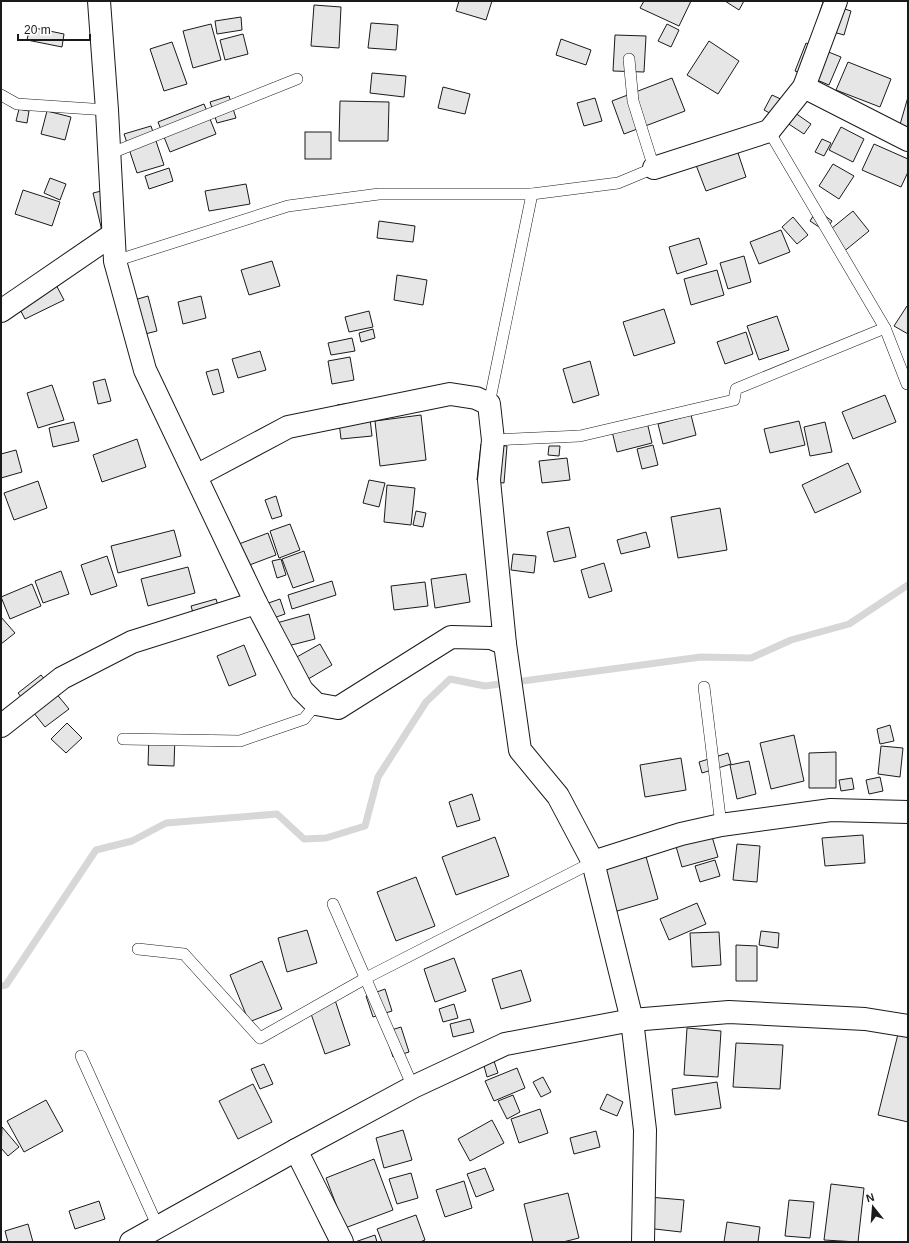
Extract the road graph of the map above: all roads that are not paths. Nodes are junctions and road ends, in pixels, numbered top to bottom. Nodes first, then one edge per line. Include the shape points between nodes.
1 (99, 1) edge
2 (836, 1) edge
3 (629, 59) dead end
4 (297, 79) dead end
5 (804, 87) junction
6 (1, 95) edge
7 (107, 110) junction
8 (770, 131) junction
9 (908, 140) edge
10 (109, 154) junction
11 (654, 168) junction
12 (532, 194) junction
13 (112, 235) junction
14 (114, 261) junction
15 (1, 311) edge
16 (885, 328) junction
17 (907, 384) dead end
18 (489, 404) junction
19 (492, 440) junction
20 (196, 476) junction
21 (256, 603) junction
22 (505, 644) junction
23 (704, 687) dead end
24 (316, 704) junction
25 (1, 726) edge
26 (123, 740) dead end
27 (908, 812) edge
28 (721, 825) junction
29 (593, 862) junction
30 (333, 904) dead end
31 (138, 949) dead end
32 (366, 978) junction
33 (632, 1020) junction
34 (908, 1026) edge
35 (81, 1056) dead end
36 (413, 1087) junction
37 (296, 1150) junction
38 (158, 1227) junction
39 (131, 1242) edge
40 (342, 1242) edge
41 (642, 1242) edge

1 - 7 street
2 - 5 street
3 - 11 lane via 633,101
4 - 10 lane
5 - 8 street
5 - 9 street
6 - 7 lane via 18,104
7 - 10 street
8 - 11 street
8 - 16 lane
10 - 13 street
11 - 12 lane via 618,183
12 - 14 lane via 379,194 288,206
12 - 18 lane
13 - 14 street
13 - 15 street
14 - 20 street via 144,370
16 - 17 lane
16 - 19 lane via 736,389 734,400 580,436
18 - 19 street
18 - 20 street via 476,398 450,394 288,427
19 - 22 street via 489,480
20 - 21 street
21 - 24 street via 302,690
21 - 25 street via 132,642 62,678
22 - 24 street via 491,638 451,637 338,708
22 - 29 street via 520,750 558,796
23 - 28 lane
24 - 26 lane via 304,718 240,741
27 - 28 street via 831,810
28 - 29 street via 681,834
29 - 32 lane
29 - 33 street
30 - 32 lane
31 - 32 lane via 184,954 260,1038
32 - 36 lane
33 - 34 street via 729,1012 865,1019
33 - 36 street via 505,1044
33 - 41 street via 645,1130
35 - 38 lane
36 - 37 street
37 - 38 street
37 - 40 street
38 - 39 street

